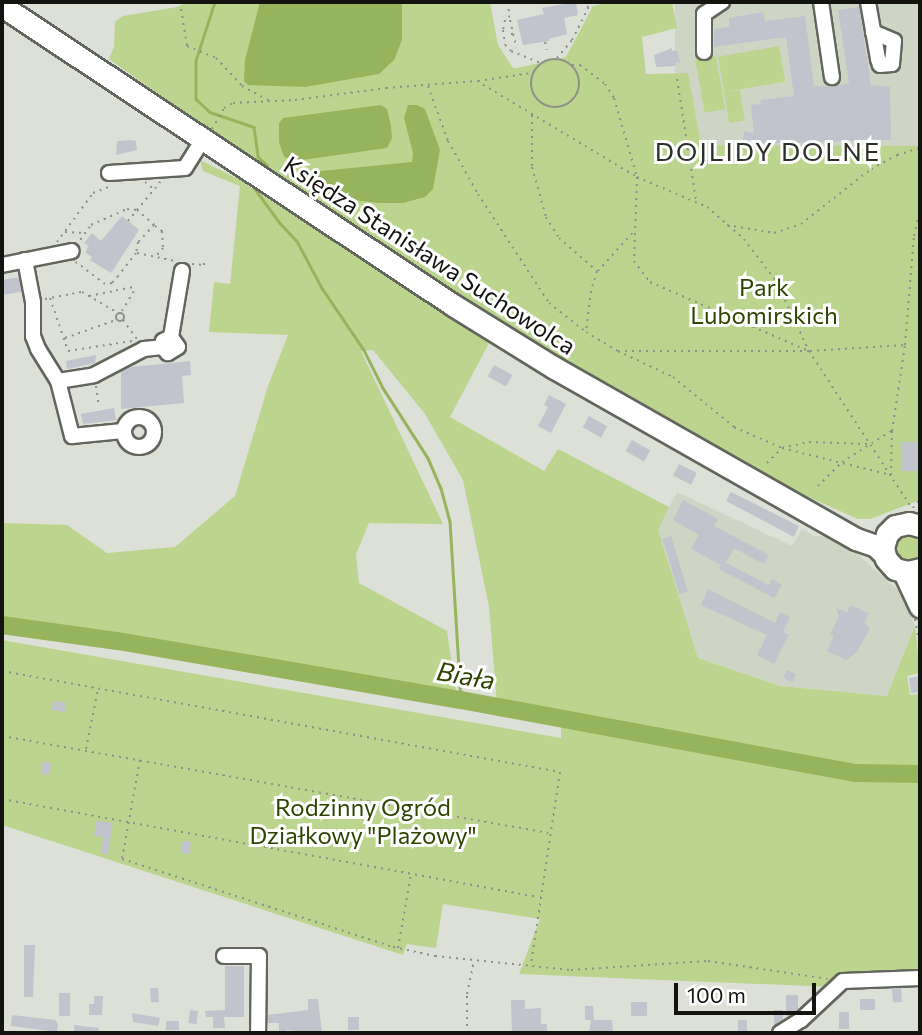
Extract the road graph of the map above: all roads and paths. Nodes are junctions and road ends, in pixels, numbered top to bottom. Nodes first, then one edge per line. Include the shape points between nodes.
1 (180, 2) edge
2 (507, 2) edge
3 (587, 2) edge
4 (722, 2) edge
5 (821, 2) edge
6 (868, 2) edge
7 (2, 6) edge
8 (510, 20) dead end
9 (873, 32) dead end
10 (519, 33) dead end
11 (512, 34) junction
12 (545, 42) dead end
13 (516, 47) dead end
14 (547, 50) dead end
15 (704, 52) dead end
16 (556, 58) junction
17 (540, 63) junction
18 (572, 65) junction
19 (532, 73) junction
20 (832, 77) dead end
21 (677, 79) dead end
22 (477, 81) junction
23 (427, 85) junction
24 (269, 100) junction
25 (532, 114) junction
26 (218, 119) dead end
27 (203, 139) junction
28 (920, 148) edge
29 (169, 169) junction
30 (637, 177) junction
31 (114, 178) joint
32 (696, 201) junction
33 (920, 209) edge
34 (137, 210) junction
35 (128, 221) dead end
36 (154, 225) junction
37 (726, 225) junction
38 (635, 230) junction
39 (63, 231) junction
40 (86, 233) junction
41 (65, 253) junction
42 (136, 253) junction
43 (155, 257) junction
44 (204, 258) dead end
45 (25, 260) junction
46 (2, 264) edge
47 (182, 271) dead end
48 (597, 271) junction
49 (133, 287) dead end
50 (134, 291) dead end
51 (88, 296) junction
52 (50, 298) junction
53 (33, 302) junction
54 (120, 313) junction
55 (116, 320) junction
56 (123, 320) junction
57 (586, 332) junction
58 (62, 338) junction
59 (905, 345) junction
60 (618, 351) junction
61 (809, 351) junction
62 (94, 375) junction
63 (58, 381) junction
64 (99, 407) dead end
65 (123, 431) dead end
66 (892, 431) junction
67 (869, 444) junction
68 (782, 448) junction
69 (842, 462) junction
70 (766, 464) dead end
71 (891, 475) junction
72 (818, 486) dead end
73 (920, 499) edge
74 (917, 520) edge
75 (886, 544) junction
76 (912, 570) edge
77 (920, 606) edge
78 (2, 671) edge
79 (98, 688) junction
80 (2, 736) edge
81 (86, 751) junction
82 (140, 760) junction
83 (2, 799) edge
84 (131, 820) junction
85 (549, 833) junction
86 (411, 873) junction
87 (539, 897) junction
88 (398, 948) junction
89 (224, 956) dead end
90 (474, 960) junction
91 (530, 966) junction
92 (920, 978) edge
93 (843, 981) junction
94 (258, 1033) edge
95 (467, 1033) edge
96 (780, 1033) edge

1 - 24 path via 185,43 216,58 246,89
2 - 17 path via 510,16 503,30 505,45
3 - 16 path via 572,40
4 - 15 street via 704,14
5 - 20 street
6 - 9 street
7 - 27 highway, Księdza Stanisława Suchowolca
8 - 11 path
10 - 11 path
11 - 13 path
12 - 14 path
16 - 17 path
16 - 18 path
17 - 19 path
18 - 19 path via 578,89 575,97 561,106 537,100 530,85
18 - 30 path via 580,65 605,84 614,98
19 - 22 path
21 - 32 path
22 - 23 path
22 - 25 path
23 - 24 path
23 - 57 path via 448,141 478,194 549,303
24 - 26 path via 233,103
25 - 30 path
25 - 48 path via 532,167 546,217 559,238
27 - 29 street via 185,168
27 - 75 highway, Księdza Stanisława Suchowolca via 553,368 842,529
28 - 37 path via 870,169 801,224 774,233
29 - 31 street
29 - 34 path
30 - 32 path
30 - 38 path
31 - 39 path via 93,193
32 - 37 path
33 - 59 path
34 - 35 path
34 - 36 path
34 - 40 path via 127,209 91,225
36 - 42 path via 138,242
36 - 43 path via 162,231 163,247
37 - 61 path via 744,239 776,281
38 - 48 path
38 - 61 path via 634,261 650,282
39 - 40 path
39 - 41 path via 56,239
40 - 41 path
41 - 42 path via 105,284 112,283
41 - 45 street
42 - 43 path
43 - 44 path via 204,265
45 - 46 street
45 - 53 street
47 - 62 street via 167,342
48 - 57 path
49 - 51 path
50 - 54 path
51 - 52 path via 79,292
51 - 54 path
52 - 53 path
52 - 58 path
53 - 63 street via 33,336
54 - 55 path
54 - 56 path
55 - 56 path
55 - 58 path
56 - 58 path via 139,341 70,351
57 - 60 path
59 - 61 path
59 - 66 path
60 - 61 path
60 - 68 path via 673,377 734,427
61 - 67 path
62 - 63 street
62 - 64 path
63 - 65 street via 72,436
66 - 67 path
66 - 71 path
67 - 68 path via 809,442
67 - 69 path
67 - 71 path
68 - 69 path
68 - 70 path
69 - 71 path
69 - 72 path
71 - 73 path via 912,509
74 - 75 highway via 895,526
75 - 76 highway, Księdza Stanisława Suchowolca via 891,566
76 - 77 highway
78 - 79 path
79 - 81 path
79 - 85 path via 560,772
80 - 81 path
81 - 82 path
82 - 84 path
82 - 85 path
83 - 84 path
84 - 86 path
84 - 88 path via 122,859
85 - 87 path
86 - 87 path
86 - 88 path
87 - 91 path
88 - 90 path
89 - 94 street via 259,956
90 - 91 path
90 - 95 path via 467,993
91 - 93 path via 571,970 708,961
92 - 93 street
93 - 96 street

